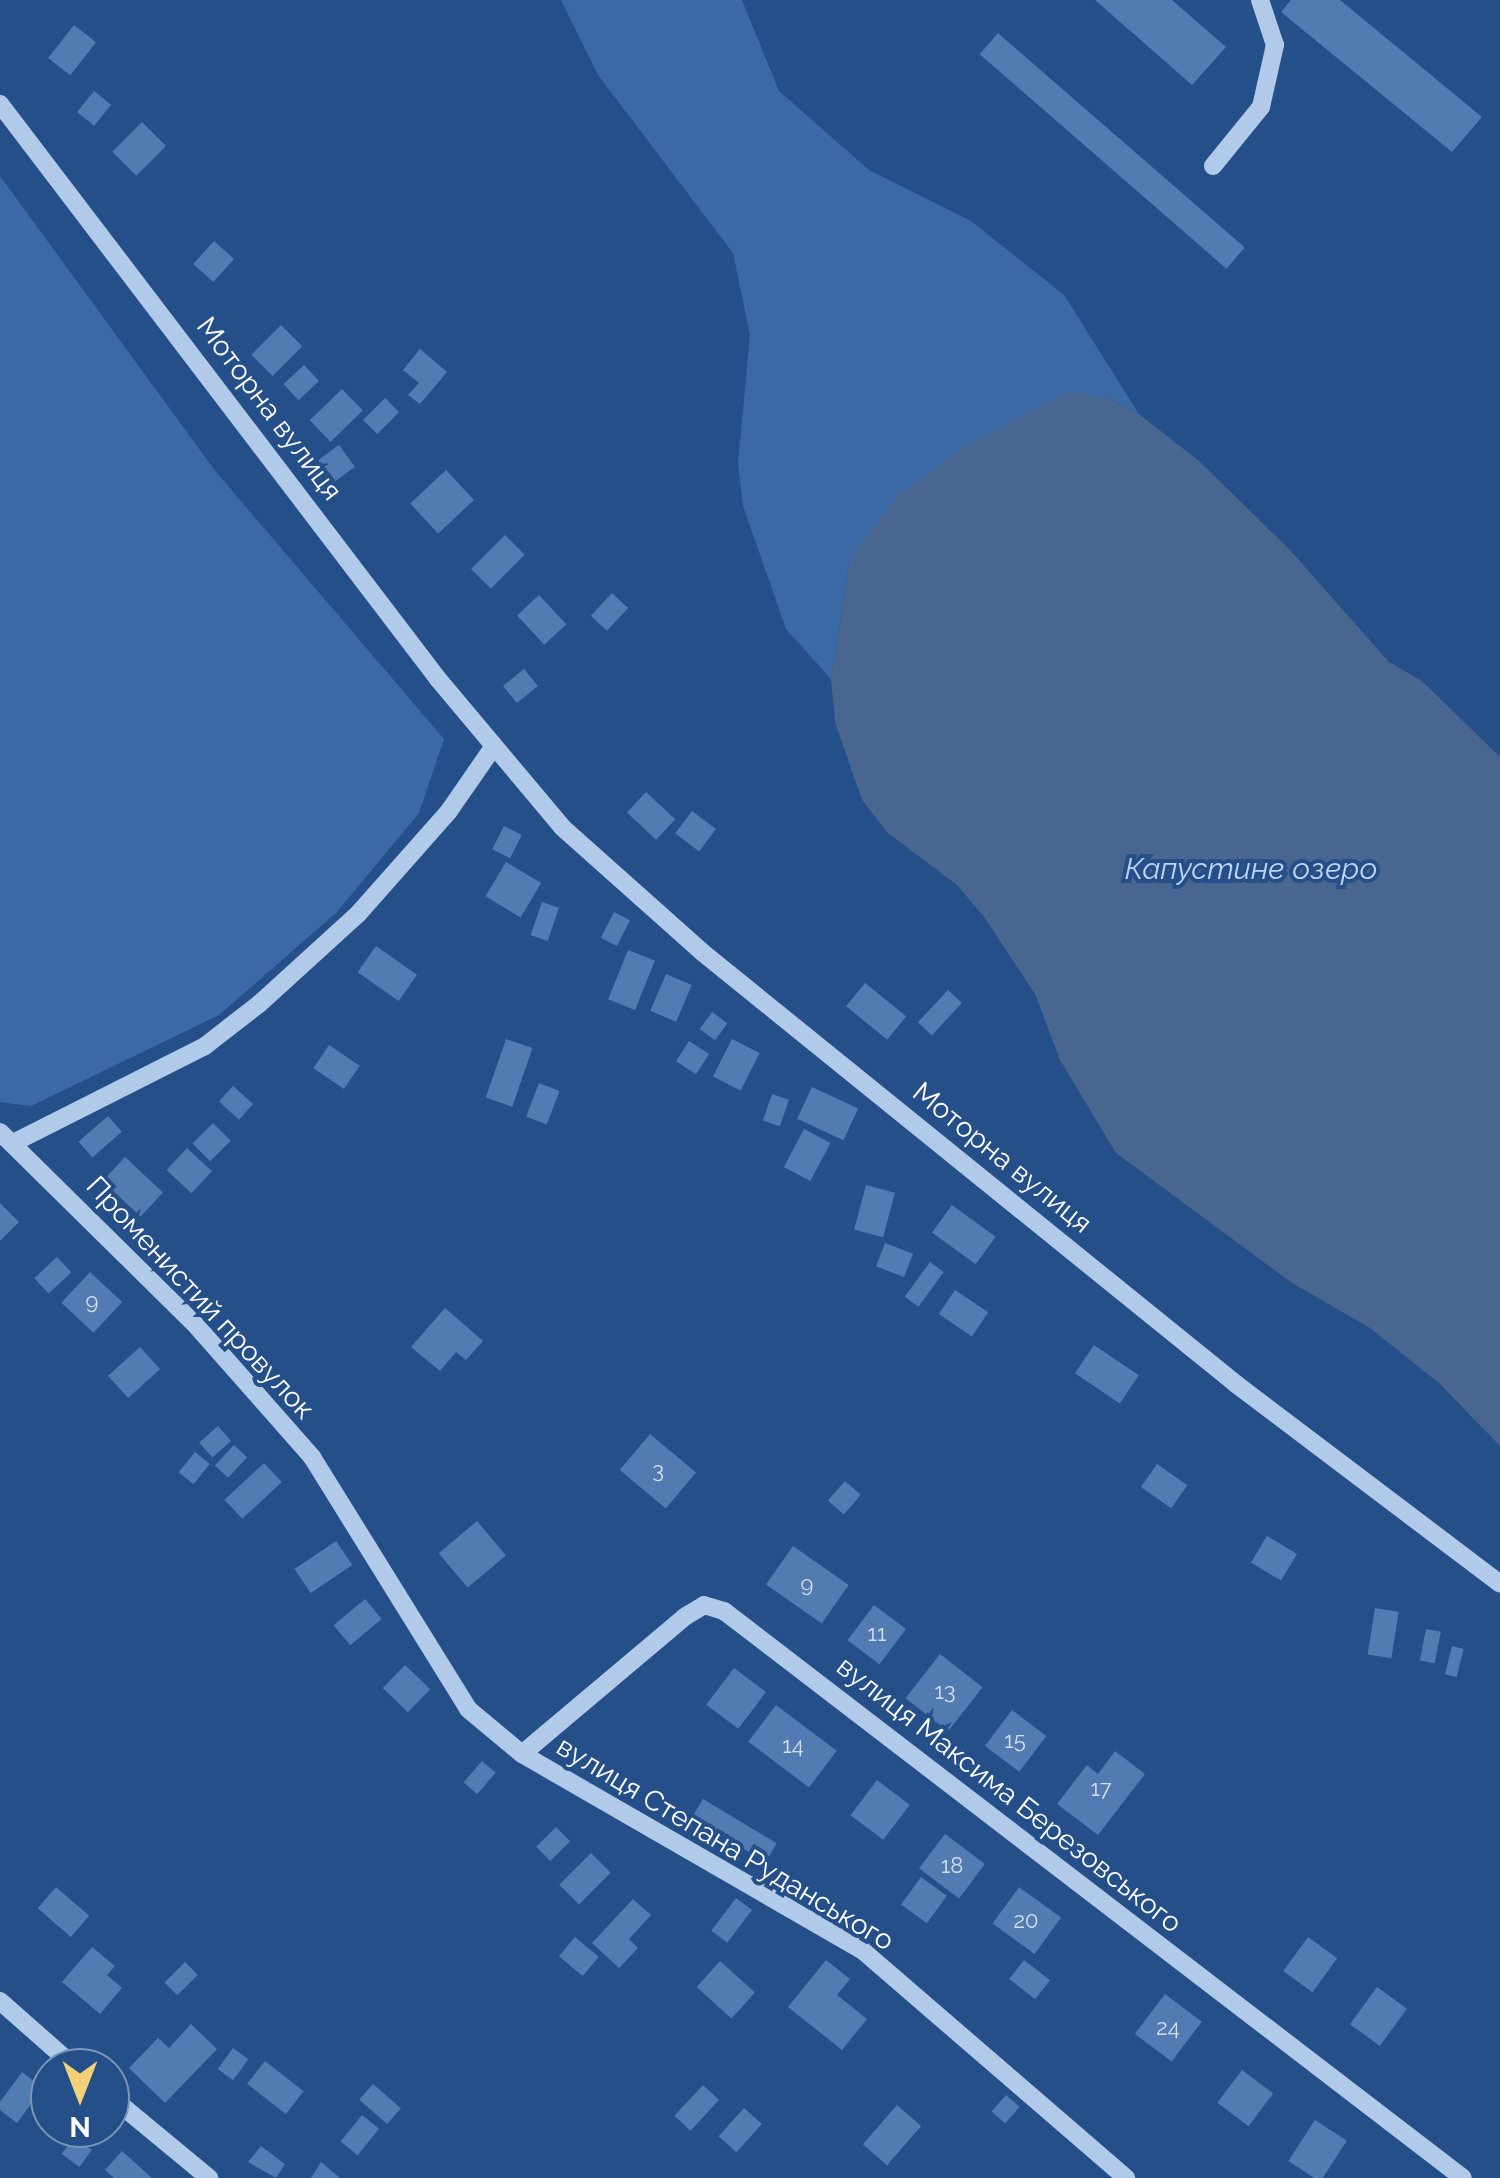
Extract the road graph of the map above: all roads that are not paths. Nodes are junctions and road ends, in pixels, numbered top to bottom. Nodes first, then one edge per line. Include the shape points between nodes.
1 (1260, 0) edge
2 (0, 104) edge
3 (1213, 166) dead end
4 (492, 749) junction
5 (7, 1137) edge
6 (1500, 1584) edge
7 (522, 1754) junction
8 (0, 2001) edge
9 (53, 2048) edge
10 (130, 2113) edge
11 (209, 2178) edge
12 (1126, 2178) edge
13 (1463, 2178) edge

1 - 3 street via 1275,45 1261,106
2 - 4 street, Моторна вулиця
4 - 5 street via 449,811 358,914 259,1004 204,1046
4 - 6 street, Моторна вулиця via 563,828 702,952 1236,1384
5 - 7 street, Променистий провулок via 193,1322 312,1457 468,1709
7 - 12 street, вулиця Степана Руданського via 862,1950
7 - 13 street, вулиця Максима Березовського via 686,1616 704,1604 724,1611
8 - 9 street
10 - 11 street

